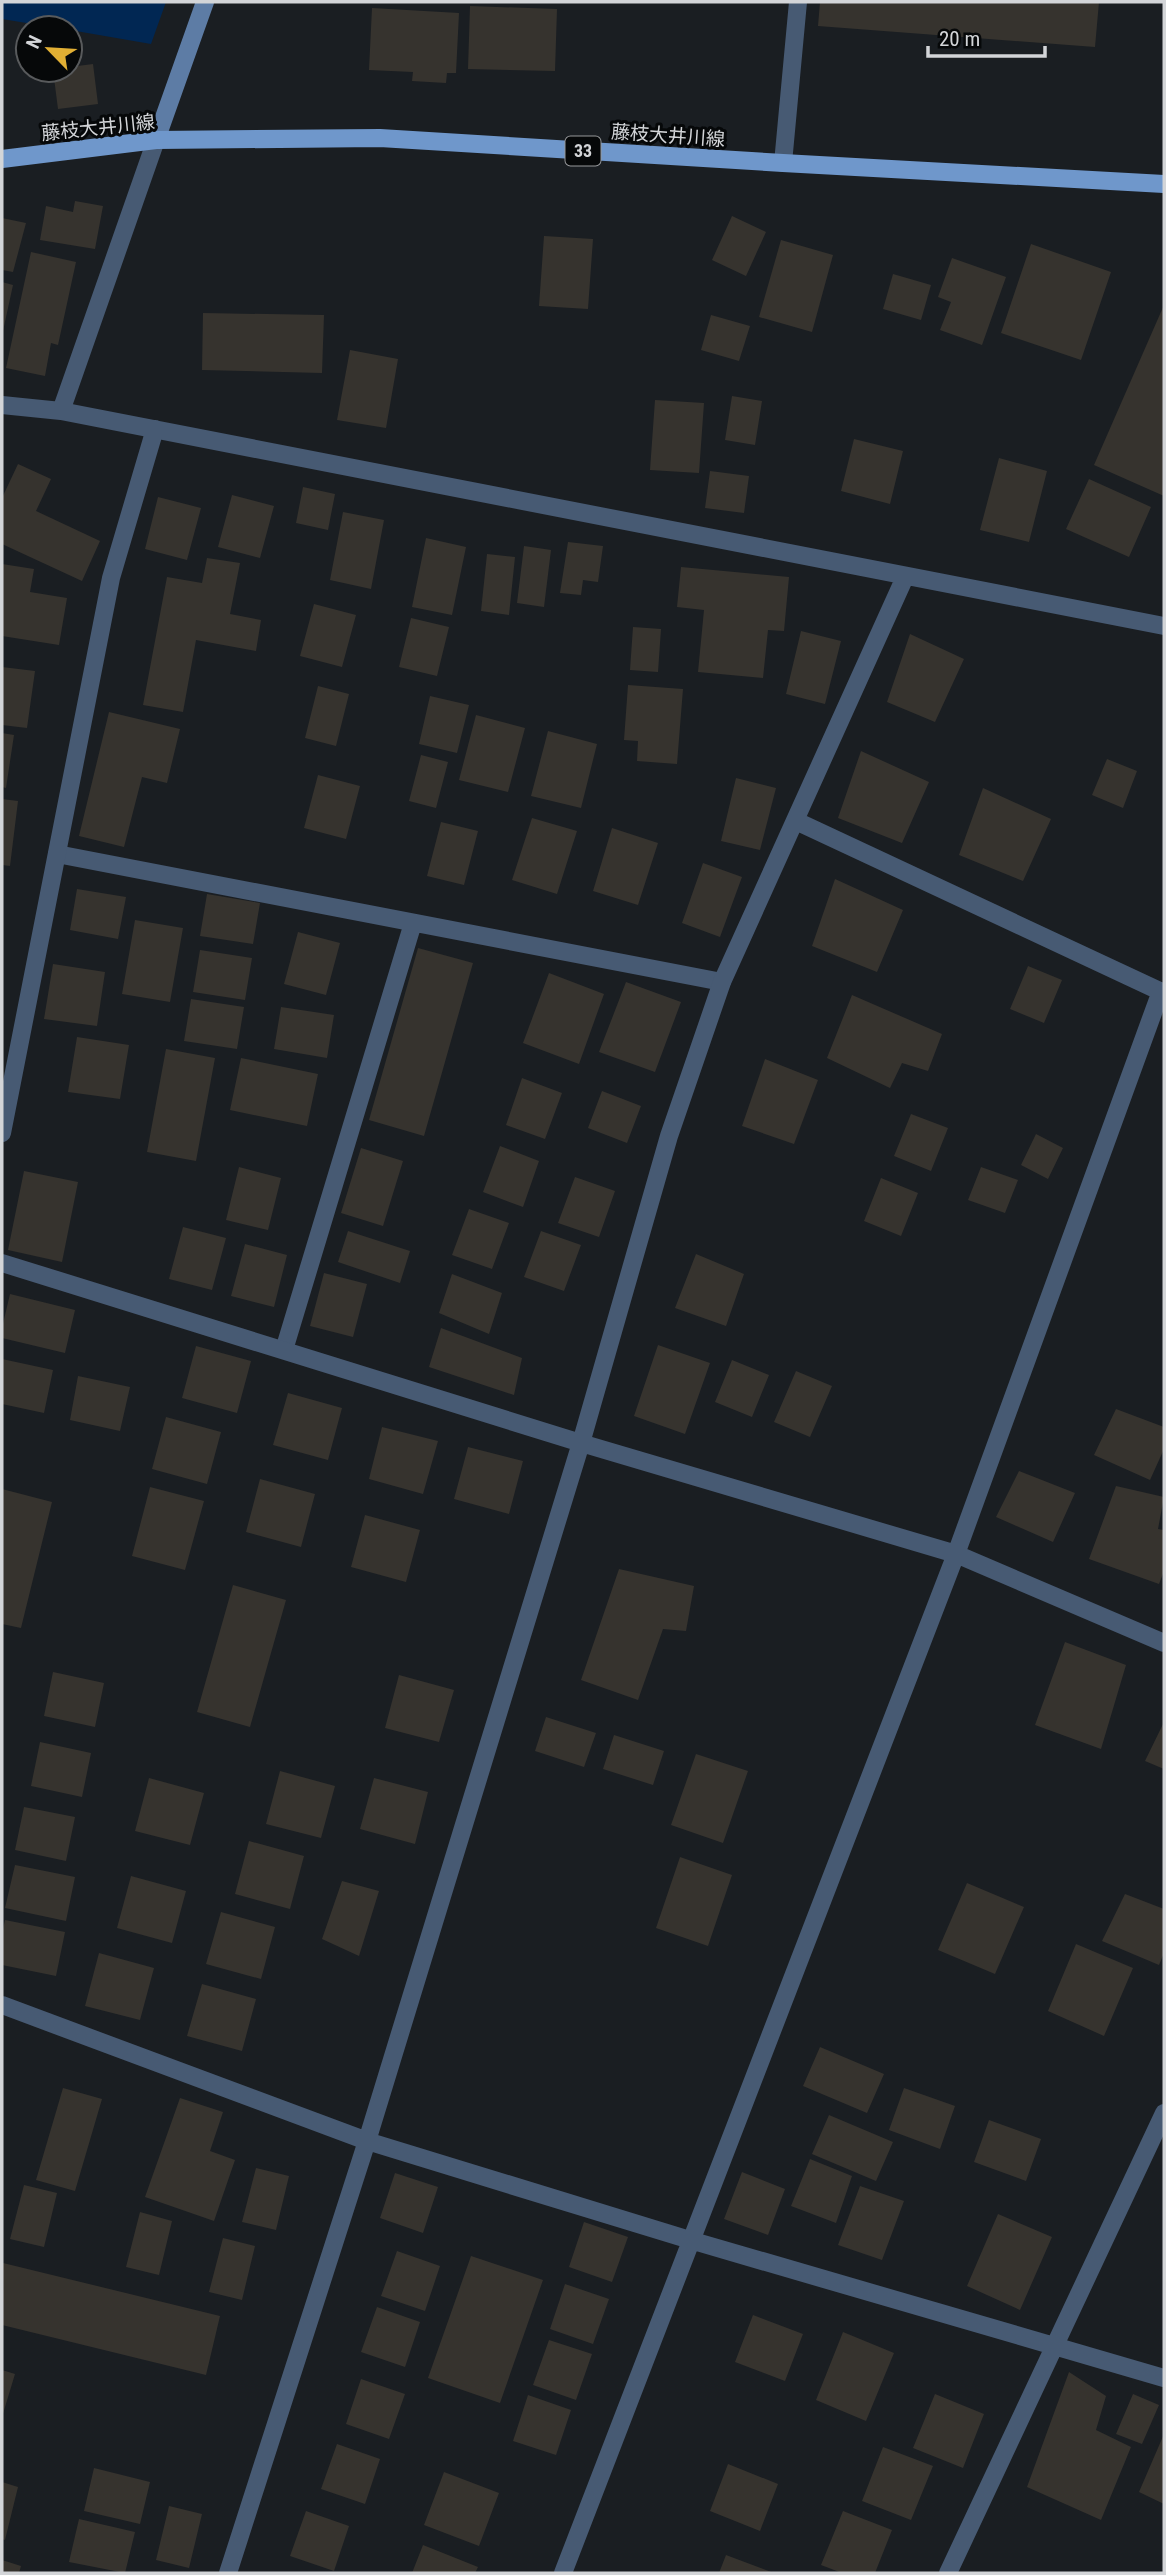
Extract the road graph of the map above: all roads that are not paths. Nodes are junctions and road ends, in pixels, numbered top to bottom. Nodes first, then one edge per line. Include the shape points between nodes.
1 (205, 2) edge
2 (799, 2) edge
3 (156, 140) junction
4 (2, 159) edge
5 (783, 163) junction
6 (1164, 184) edge
7 (2, 405) edge
8 (61, 411) junction
9 (155, 429) junction
10 (905, 577) junction
11 (1164, 626) edge
12 (796, 821) junction
13 (57, 853) junction
14 (413, 923) junction
15 (722, 982) junction
16 (1163, 992) edge
17 (2, 1133) edge
18 (2, 1263) edge
19 (284, 1350) junction
20 (581, 1443) junction
21 (956, 1554) junction
22 (1164, 1643) edge
23 (2, 2005) edge
24 (1164, 2113) edge
25 (367, 2141) junction
26 (690, 2239) junction
27 (1054, 2346) junction
28 (1164, 2378) edge
29 (228, 2573) edge
30 (563, 2573) edge
31 (948, 2573) edge

1 - 3 main road
2 - 5 street
3 - 4 main road, 藤枝大井川線 / 33
3 - 5 main road, 藤枝大井川線 / 33 via 380,138
3 - 8 street
5 - 6 main road, 藤枝大井川線 / 33
7 - 8 street
8 - 9 street
9 - 10 street
9 - 13 street via 111,578
10 - 11 street
10 - 12 street
12 - 15 street
12 - 16 street
13 - 14 street
13 - 17 street
14 - 15 street
14 - 19 street
15 - 20 street via 669,1136
16 - 21 street
18 - 19 street
19 - 20 street
20 - 21 street
20 - 25 street
21 - 22 street
21 - 26 street
23 - 25 street
24 - 27 street
25 - 26 street
25 - 29 street
26 - 27 street
26 - 30 street
27 - 28 street
27 - 31 street

